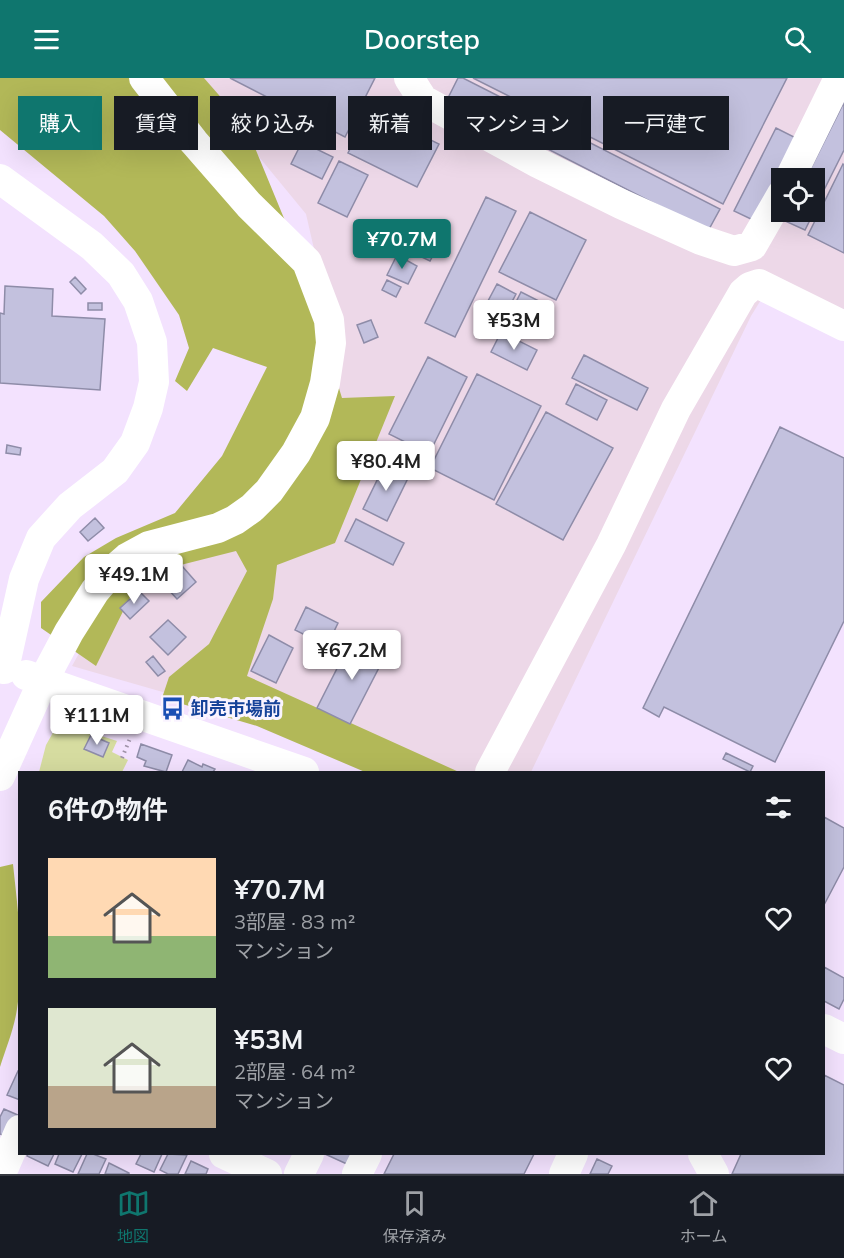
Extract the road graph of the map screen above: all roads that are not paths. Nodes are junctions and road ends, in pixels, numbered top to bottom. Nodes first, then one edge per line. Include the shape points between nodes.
1 (144, 78) edge
2 (409, 78) edge
3 (839, 78) edge
4 (795, 168) edge
5 (0, 178) edge
6 (771, 213) edge
7 (844, 326) edge
8 (10, 599) edge
9 (2, 668) edge
10 (43, 681) junction
11 (301, 771) edge
12 (491, 771) edge
13 (0, 776) edge
14 (825, 1030) edge
15 (844, 1039) edge
16 (18, 1138) edge
17 (226, 1155) edge
18 (308, 1155) edge
19 (366, 1155) edge
20 (573, 1155) edge
21 (704, 1155) edge
22 (10, 1171) edge
23 (267, 1174) edge
24 (299, 1174) edge
25 (357, 1174) edge
26 (564, 1174) edge
27 (714, 1174) edge

1 - 10 street via 249,205 307,262 329,320 331,343 325,383 315,418 297,453 269,491 235,520 149,546 127,558 95,591
2 - 6 street via 423,100 538,163 701,240 734,251 752,246
3 - 4 street
5 - 8 street via 92,246 121,274 138,301 152,342 154,382 135,443 115,471 70,506 41,538 24,579
7 - 12 street via 759,285 743,293 676,409 611,545
8 - 9 street
9 - 10 street
10 - 11 street
10 - 13 street
14 - 15 street
16 - 22 street
17 - 23 street
18 - 24 street
19 - 25 street
20 - 26 street
21 - 27 street

